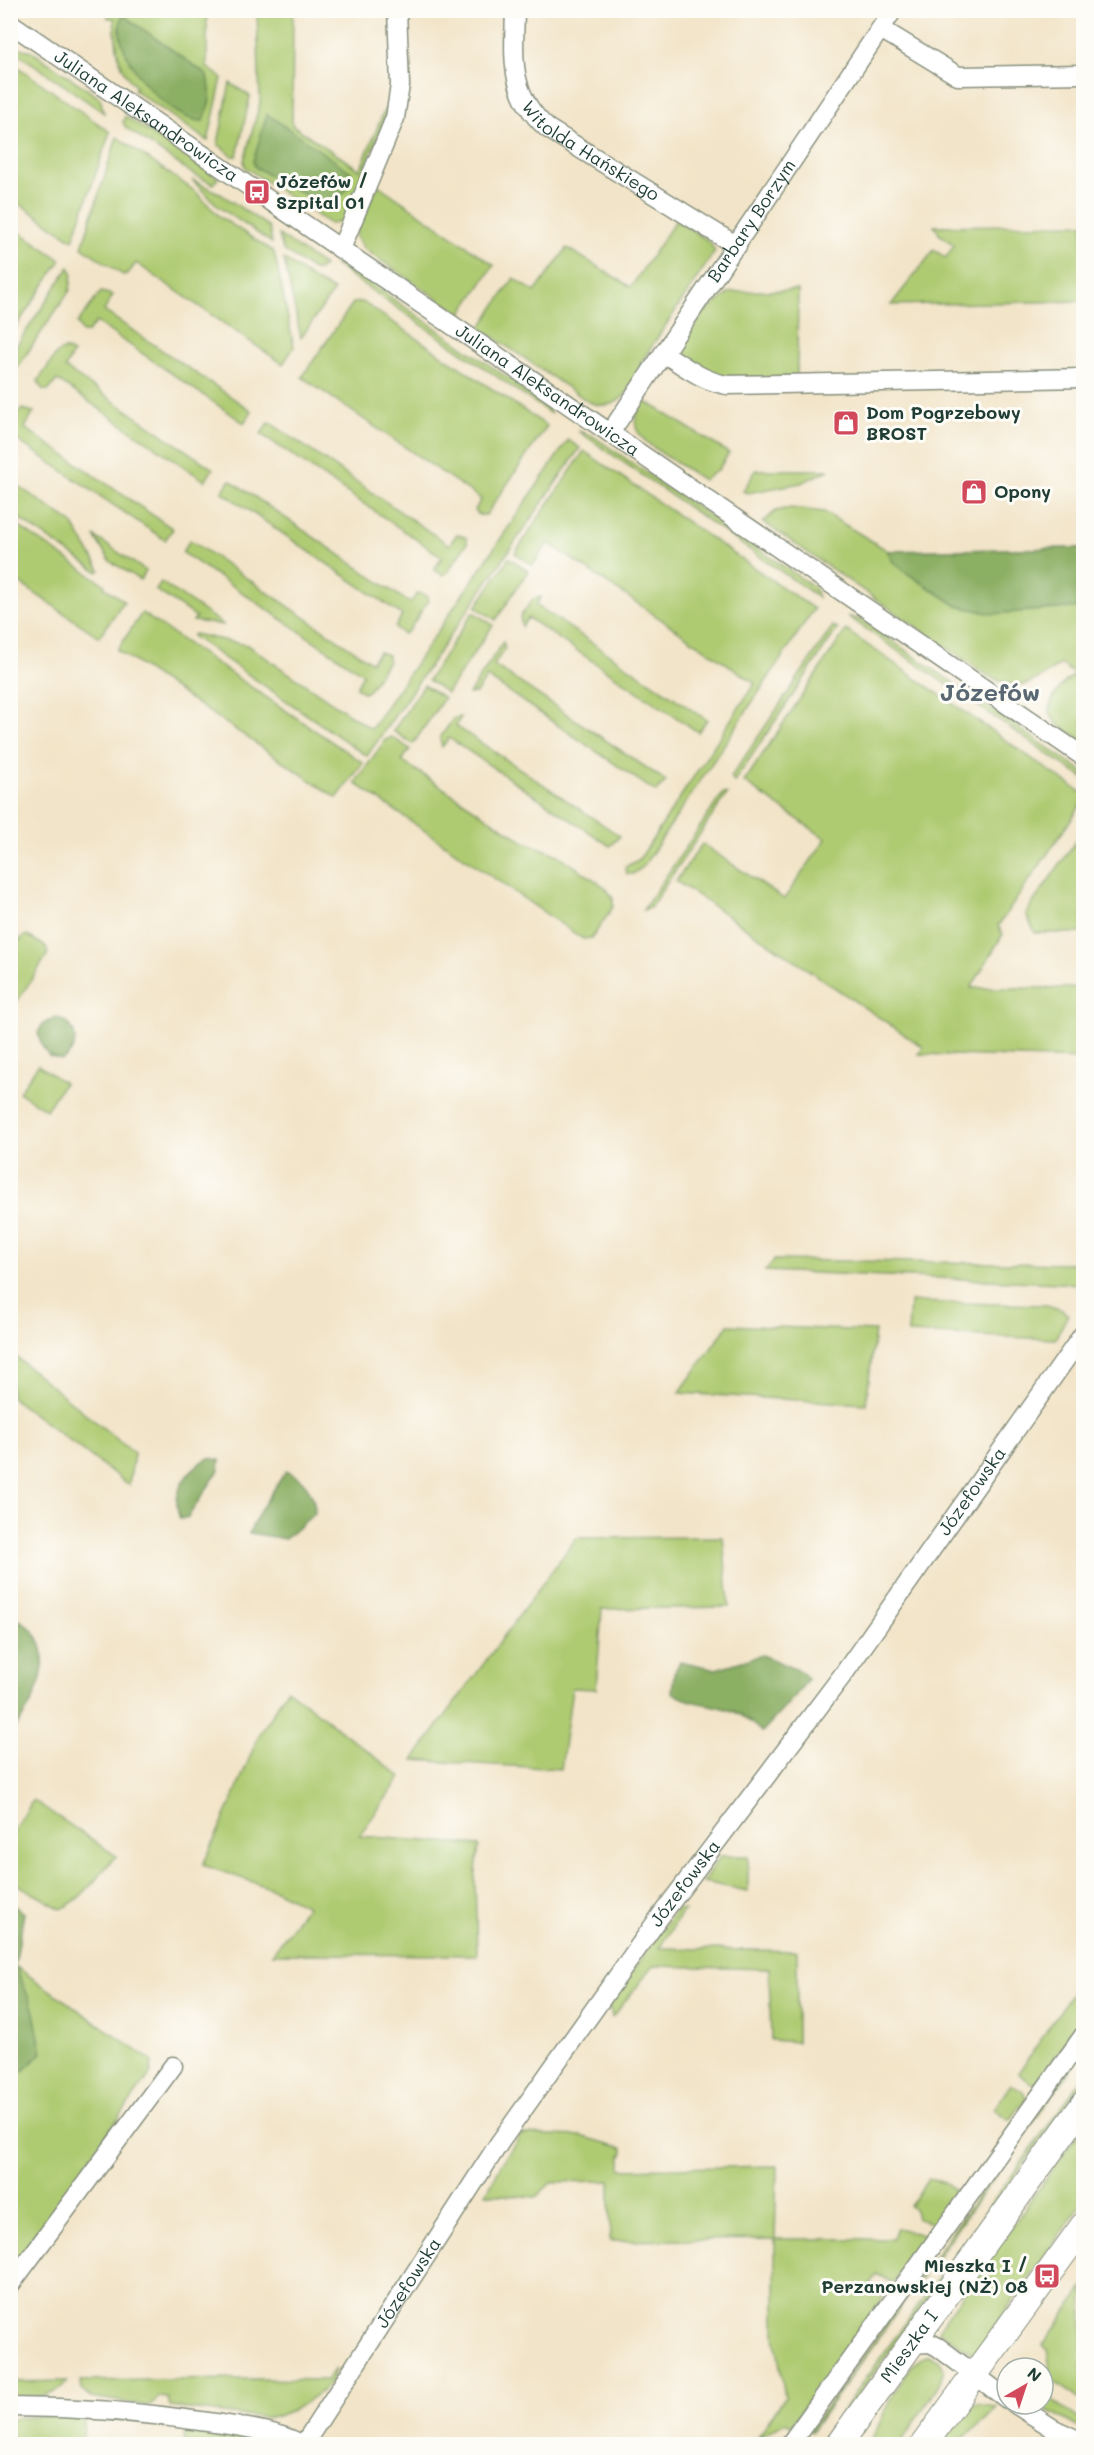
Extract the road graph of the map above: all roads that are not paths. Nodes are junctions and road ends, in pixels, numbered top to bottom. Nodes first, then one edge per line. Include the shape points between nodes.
1 (397, 10) edge
2 (515, 10) edge
3 (893, 10) edge
4 (10, 23) edge
5 (881, 29) junction
6 (1083, 74) edge
7 (737, 246) junction
8 (341, 249) junction
9 (665, 354) junction
10 (1083, 378) edge
11 (610, 433) junction
12 (1083, 757) edge
13 (1083, 1333) edge
14 (1083, 2035) edge
15 (173, 2066) dead end
16 (1083, 2104) edge
17 (1083, 2225) edge
18 (10, 2285) edge
19 (912, 2344) junction
20 (975, 2375) junction
21 (995, 2390) edge
22 (10, 2407) edge
23 (1034, 2416) edge
24 (1083, 2443) edge
25 (302, 2445) edge
26 (790, 2445) edge
27 (839, 2445) edge
28 (924, 2445) edge

1 - 8 street via 400,85 395,118
2 - 7 street, Witolda Hańskiego via 514,68 520,94 535,117
3 - 5 street, Barbary Borzym
4 - 8 street, Juliana Aleksandrowicza
5 - 6 street via 958,76
5 - 7 street, Barbary Borzym
7 - 9 street, Barbary Borzym
8 - 11 street, Juliana Aleksandrowicza
9 - 10 street via 700,376 727,385
9 - 11 street, Barbary Borzym
11 - 12 street, Juliana Aleksandrowicza
13 - 25 street, Józefowska via 845,1671 659,1918 500,2142
14 - 26 street
15 - 18 street
16 - 19 street, Mieszka I
17 - 20 street
19 - 20 street via 930,2343
19 - 27 street, Mieszka I
20 - 21 street
20 - 28 street
22 - 25 street via 158,2415 281,2434
23 - 24 street

